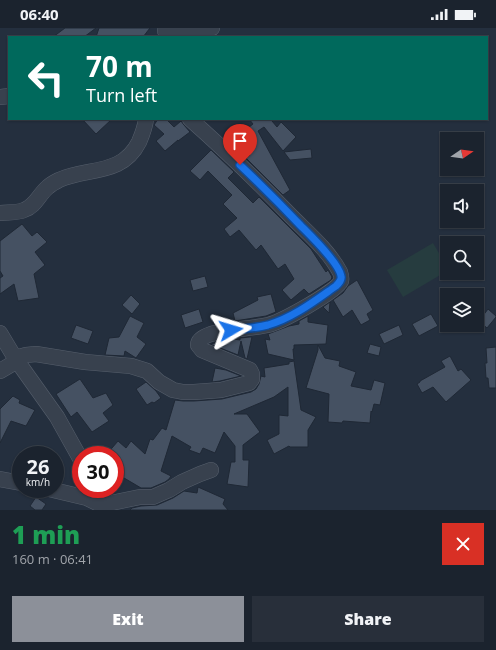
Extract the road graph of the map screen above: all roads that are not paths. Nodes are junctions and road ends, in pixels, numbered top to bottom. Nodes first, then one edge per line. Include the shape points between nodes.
1 (212, 28) edge
2 (165, 32) edge
3 (146, 120) edge
4 (191, 120) edge
5 (0, 213) edge
6 (0, 333) edge
7 (16, 359) junction
8 (0, 371) edge
9 (73, 446) edge
10 (211, 470) dead end
11 (0, 479) edge
12 (12, 481) edge
13 (93, 498) edge
14 (103, 507) edge

1 - 2 street
3 - 5 street via 136,146 123,161 108,168 59,180 48,187 29,208
4 - 7 street via 326,251 340,272 340,282 312,303 280,320 211,334 200,340 198,345 202,350 250,370 252,374 249,383 221,390 173,390 147,371 131,366 36,354
6 - 7 street
7 - 8 street
7 - 9 street via 57,417
10 - 14 street via 153,497 140,497
11 - 12 street
13 - 14 street

